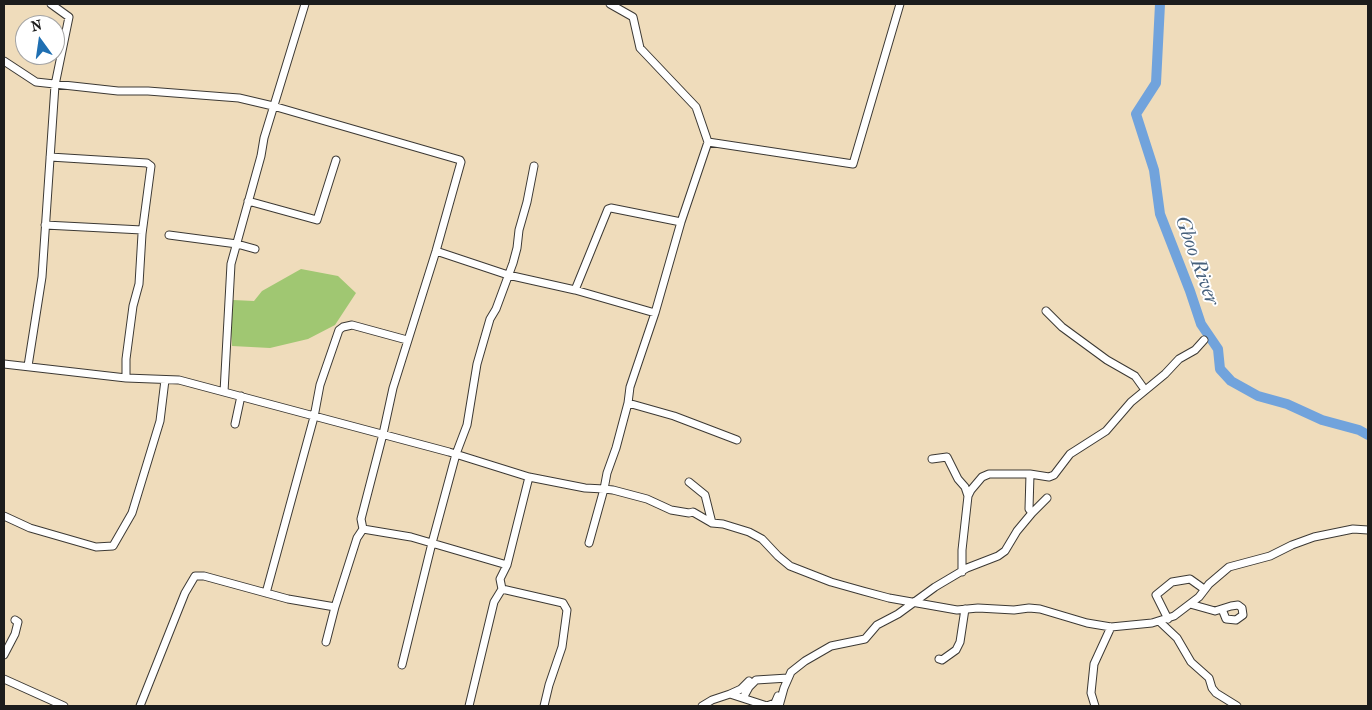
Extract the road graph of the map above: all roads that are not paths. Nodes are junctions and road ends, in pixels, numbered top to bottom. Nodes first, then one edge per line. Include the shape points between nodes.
1 (51, 4) edge
2 (304, 4) edge
3 (610, 4) edge
4 (900, 4) edge
5 (4, 61) edge
6 (55, 85) junction
7 (273, 106) junction
8 (708, 142) junction
9 (50, 157) junction
10 (336, 160) dead end
11 (534, 166) dead end
12 (248, 202) junction
13 (681, 222) junction
14 (45, 225) junction
15 (142, 230) junction
16 (169, 235) dead end
17 (237, 244) junction
18 (255, 249) dead end
19 (436, 251) junction
20 (508, 275) junction
21 (575, 290) junction
22 (1046, 311) dead end
23 (655, 313) junction
24 (407, 340) junction
25 (1204, 340) dead end
26 (4, 364) edge
27 (28, 366) junction
28 (126, 378) junction
29 (165, 380) junction
30 (1144, 390) junction
31 (224, 392) junction
32 (242, 396) junction
33 (628, 403) junction
34 (314, 417) junction
35 (235, 424) dead end
36 (383, 434) junction
37 (737, 440) dead end
38 (456, 454) junction
39 (932, 459) dead end
40 (1030, 474) junction
41 (529, 477) junction
42 (689, 482) dead end
43 (604, 489) junction
44 (968, 496) junction
45 (1047, 498) dead end
46 (1032, 513) junction
47 (4, 516) edge
48 (712, 523) junction
49 (362, 528) junction
50 (1368, 530) edge
51 (432, 543) junction
52 (590, 543) dead end
53 (507, 565) junction
54 (962, 572) junction
55 (502, 588) junction
56 (1204, 589) junction
57 (266, 593) junction
58 (913, 602) junction
59 (1190, 604) junction
60 (335, 607) junction
61 (965, 609) junction
62 (1222, 609) dead end
63 (1168, 619) junction
64 (14, 620) dead end
65 (1160, 621) junction
66 (1111, 627) junction
67 (326, 642) dead end
68 (4, 655) edge
69 (939, 659) dead end
70 (402, 665) dead end
71 (788, 678) junction
72 (4, 679) edge
73 (756, 680) junction
74 (784, 688) junction
75 (730, 694) junction
76 (743, 698) junction
77 (64, 706) edge
78 (140, 706) edge
79 (469, 706) edge
80 (544, 706) edge
81 (702, 706) edge
82 (778, 706) edge
83 (1094, 706) edge
84 (1237, 706) edge

1 - 6 street via 69,17
2 - 7 street
3 - 8 street via 634,17 640,48 696,107
4 - 8 street via 853,164
5 - 6 street via 36,82
6 - 7 street via 118,92 240,98
6 - 9 street
7 - 12 street
7 - 19 street via 460,160
8 - 13 street
9 - 14 street
9 - 15 street via 149,164
10 - 12 street via 317,220
11 - 20 street
12 - 17 street
13 - 21 street via 608,209
13 - 23 street
14 - 15 street
14 - 27 street via 42,277
15 - 28 street via 139,284 133,306
16 - 17 street
17 - 18 street
17 - 31 street via 231,264
19 - 20 street
19 - 24 street
20 - 21 street
20 - 38 street via 490,319 477,364 468,425
21 - 23 street
22 - 30 street via 1107,360 1135,376
23 - 33 street via 630,387
24 - 34 street via 352,325 339,330 320,385
24 - 36 street
25 - 30 street
26 - 27 street
27 - 28 street
28 - 29 street
29 - 31 street via 179,380
29 - 47 street via 160,421 140,490 132,513 113,546 96,547 30,528
30 - 40 street via 1106,431 1070,454 1054,476
31 - 32 street
32 - 34 street
32 - 35 street
33 - 37 street
33 - 43 street
34 - 36 street
34 - 57 street
36 - 38 street
36 - 49 street via 361,519
38 - 41 street
38 - 51 street
39 - 44 street via 947,457 966,487
40 - 44 street via 982,476
40 - 46 street via 1029,509
41 - 43 street
41 - 53 street
42 - 48 street via 705,495
43 - 48 street via 637,496 671,510 693,512
43 - 52 street
44 - 54 street
45 - 46 street
46 - 54 street via 1005,551
48 - 58 street via 758,536 786,563 804,572 889,598
49 - 51 street
49 - 60 street
50 - 56 street via 1314,537 1270,556 1229,567
51 - 53 street
51 - 70 street
53 - 55 street via 500,579
54 - 58 street
55 - 79 street via 494,602
55 - 80 street via 563,603 567,610 562,646
56 - 59 street
56 - 63 street via 1190,579 1172,582 1156,595
57 - 60 street
57 - 78 street via 195,576 185,593
58 - 61 street
58 - 71 street via 877,625 865,639 831,646 791,672
59 - 62 street via 1215,612
59 - 63 street
60 - 67 street
61 - 66 street via 1030,608
61 - 69 street via 956,650
63 - 65 street
64 - 68 street via 18,622 15,634
65 - 66 street
65 - 84 street via 1177,638 1191,662 1209,678 1216,693
66 - 83 street via 1094,664 1091,694
71 - 73 street
71 - 74 street
72 - 77 street
73 - 75 street
73 - 76 street
74 - 76 street via 770,705
74 - 82 street
75 - 76 street
75 - 81 street

